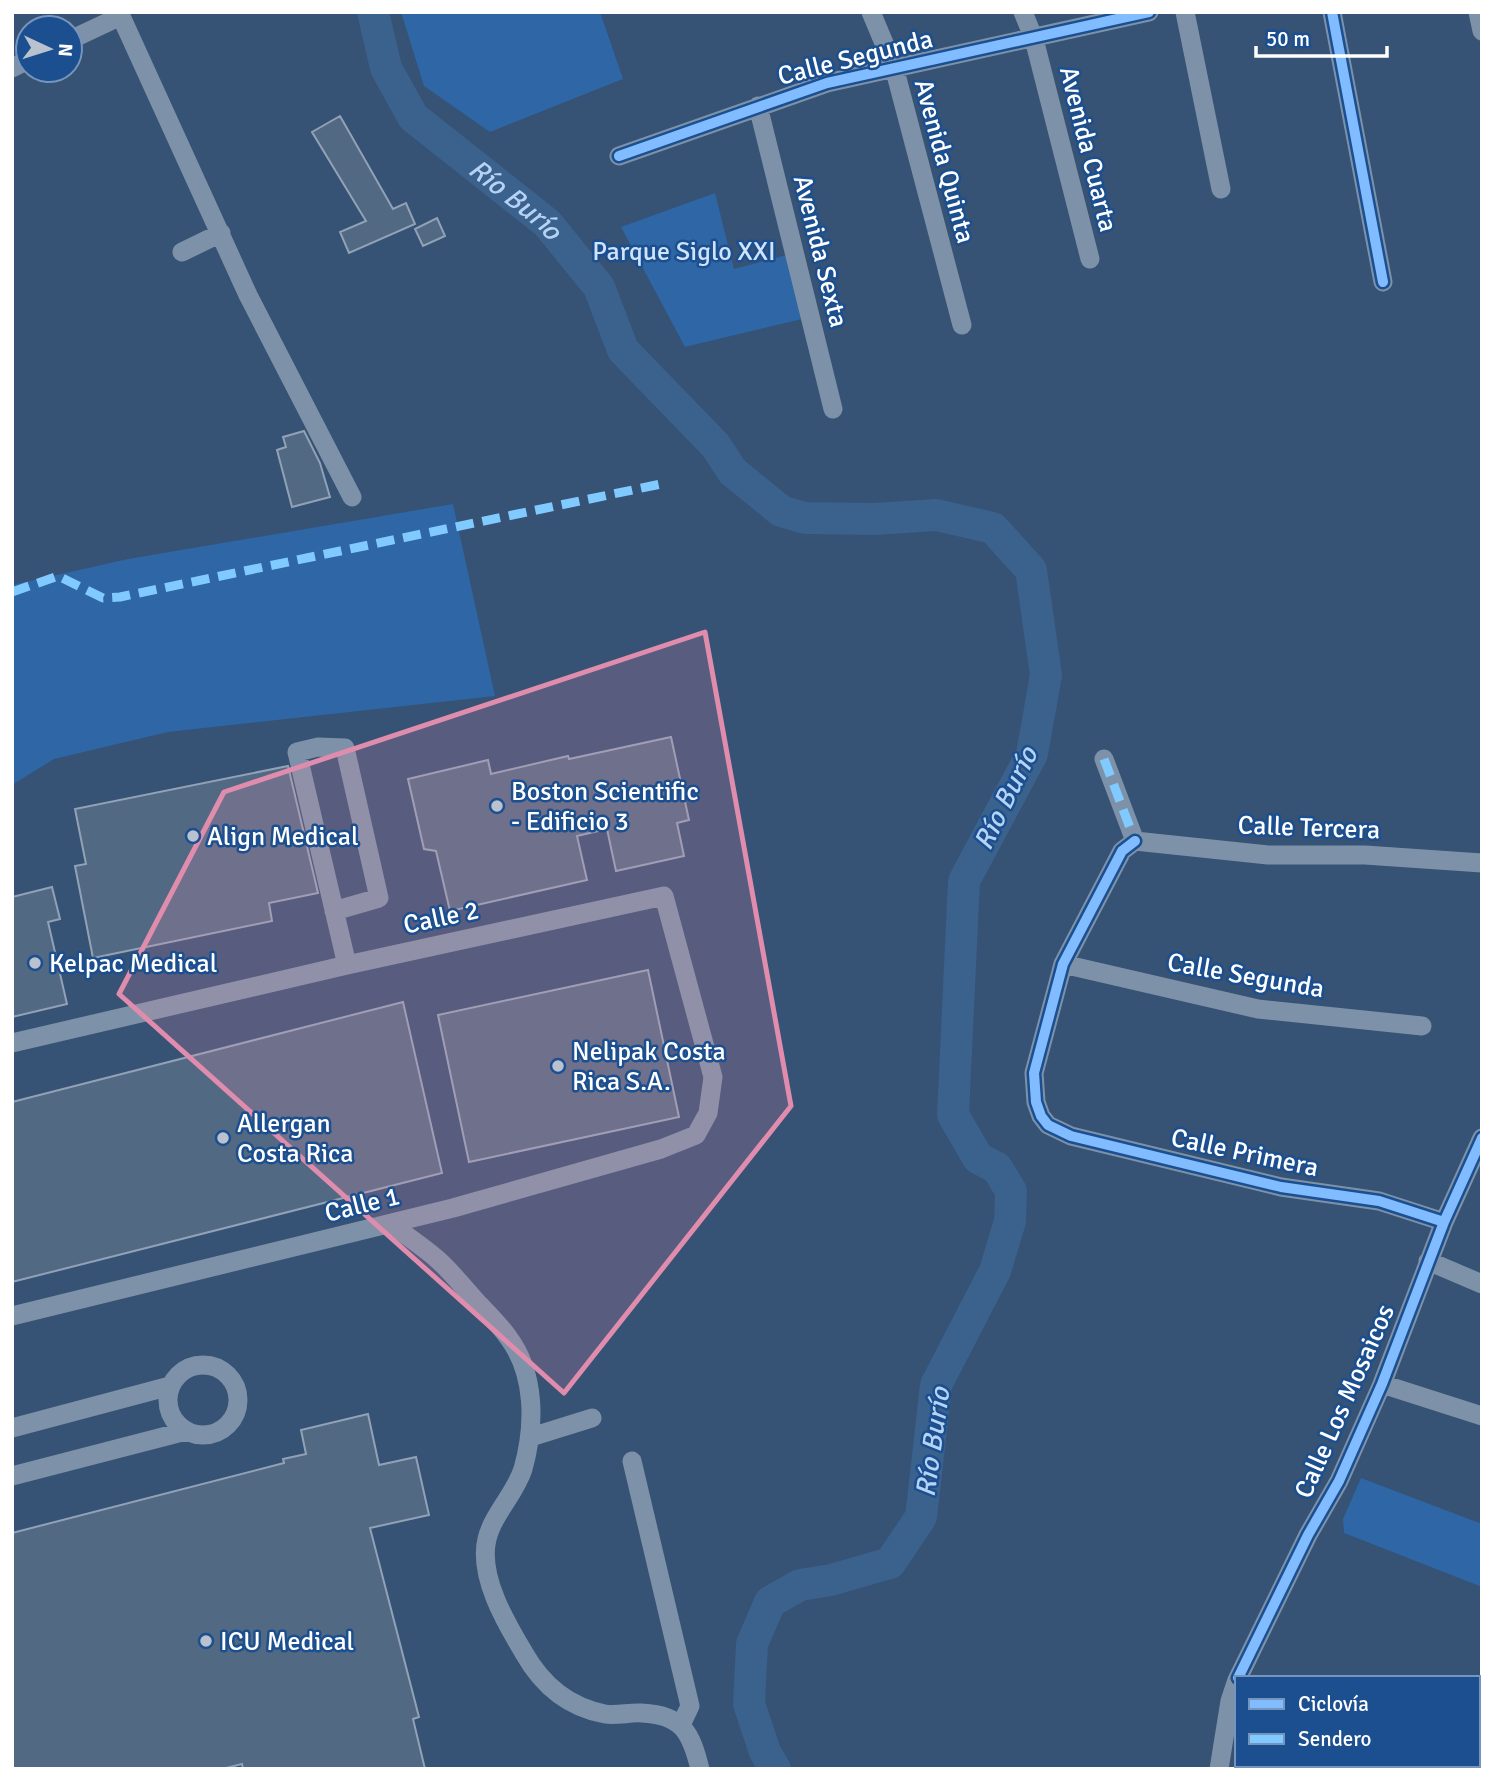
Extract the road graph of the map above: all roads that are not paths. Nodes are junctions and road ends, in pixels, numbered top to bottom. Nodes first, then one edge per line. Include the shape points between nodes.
1 (871, 12) edge
2 (1023, 12) edge
3 (1149, 12) edge
4 (1185, 12) edge
5 (1332, 12) edge
6 (1478, 12) edge
7 (120, 14) edge
8 (1482, 31) edge
9 (84, 33) edge
10 (1034, 39) junction
11 (894, 68) junction
12 (758, 106) junction
13 (619, 156) dead end
14 (1221, 189) dead end
15 (220, 233) junction
16 (182, 252) dead end
17 (1090, 259) dead end
18 (1383, 282) dead end
19 (962, 325) dead end
20 (833, 409) dead end
21 (352, 497) dead end
22 (1104, 759) dead end
23 (1135, 841) junction
24 (1482, 863) edge
25 (334, 911) junction
26 (1063, 964) junction
27 (347, 965) junction
28 (1422, 1026) dead end
29 (12, 1043) edge
30 (708, 1113) joint
31 (1482, 1138) edge
32 (1444, 1222) junction
33 (390, 1224) junction
34 (1428, 1261) junction
35 (1482, 1284) edge
36 (12, 1317) edge
37 (1382, 1384) junction
38 (170, 1386) junction
39 (1482, 1416) edge
40 (592, 1418) dead end
41 (12, 1428) edge
42 (186, 1431) junction
43 (531, 1437) junction
44 (632, 1461) dead end
45 (12, 1476) edge
46 (1239, 1676) edge
47 (1235, 1687) edge
48 (681, 1725) junction
49 (700, 1769) edge
50 (1219, 1769) edge

1 - 11 street, Avenida Quinta
2 - 10 street, Avenida Cuarta
3 - 10 street, Calle Segunda
4 - 14 street
5 - 18 street
6 - 8 street
7 - 9 street
7 - 15 street
10 - 11 street, Calle Segunda
10 - 17 street, Avenida Cuarta
11 - 12 street, Calle Segunda via 827,83
11 - 19 street, Avenida Quinta
12 - 13 street, Calle Segunda
12 - 20 street, Avenida Sexta
15 - 16 street
15 - 21 street
22 - 23 street
23 - 24 street, Calle Tercera via 1268,855 1365,855
23 - 26 street via 1122,851
25 - 25 street via 297,752 318,747 345,748 379,898
25 - 27 street
26 - 28 street, Calle Segunda via 1258,1009
26 - 32 street, Calle Primera via 1034,1073 1036,1102 1048,1125 1071,1136 1281,1187 1379,1201
27 - 29 street, Calle 2
27 - 30 street, Calle 2 via 664,896 712,1077
30 - 33 street, Calle 1 via 696,1135 661,1149
31 - 32 street, Calle Los Mosaicos
32 - 34 street, Calle Los Mosaicos
33 - 36 street, Calle 1
33 - 43 street via 438,1260 510,1338 532,1403
34 - 35 street
34 - 37 street, Calle Los Mosaicos
37 - 39 street
37 - 46 street, Calle Los Mosaicos via 1339,1482
38 - 41 street
38 - 42 street via 168,1408
38 - 42 street via 184,1369 206,1364 226,1373 237,1392 235,1413 227,1426 207,1435
40 - 43 street
42 - 45 street
43 - 48 street via 522,1473 487,1540 486,1565 493,1593 510,1630 534,1671 555,1693 580,1707 607,1714 642,1713
44 - 48 street via 690,1706
47 - 50 street, Calle Los Mosaicos
48 - 49 street via 693,1741

